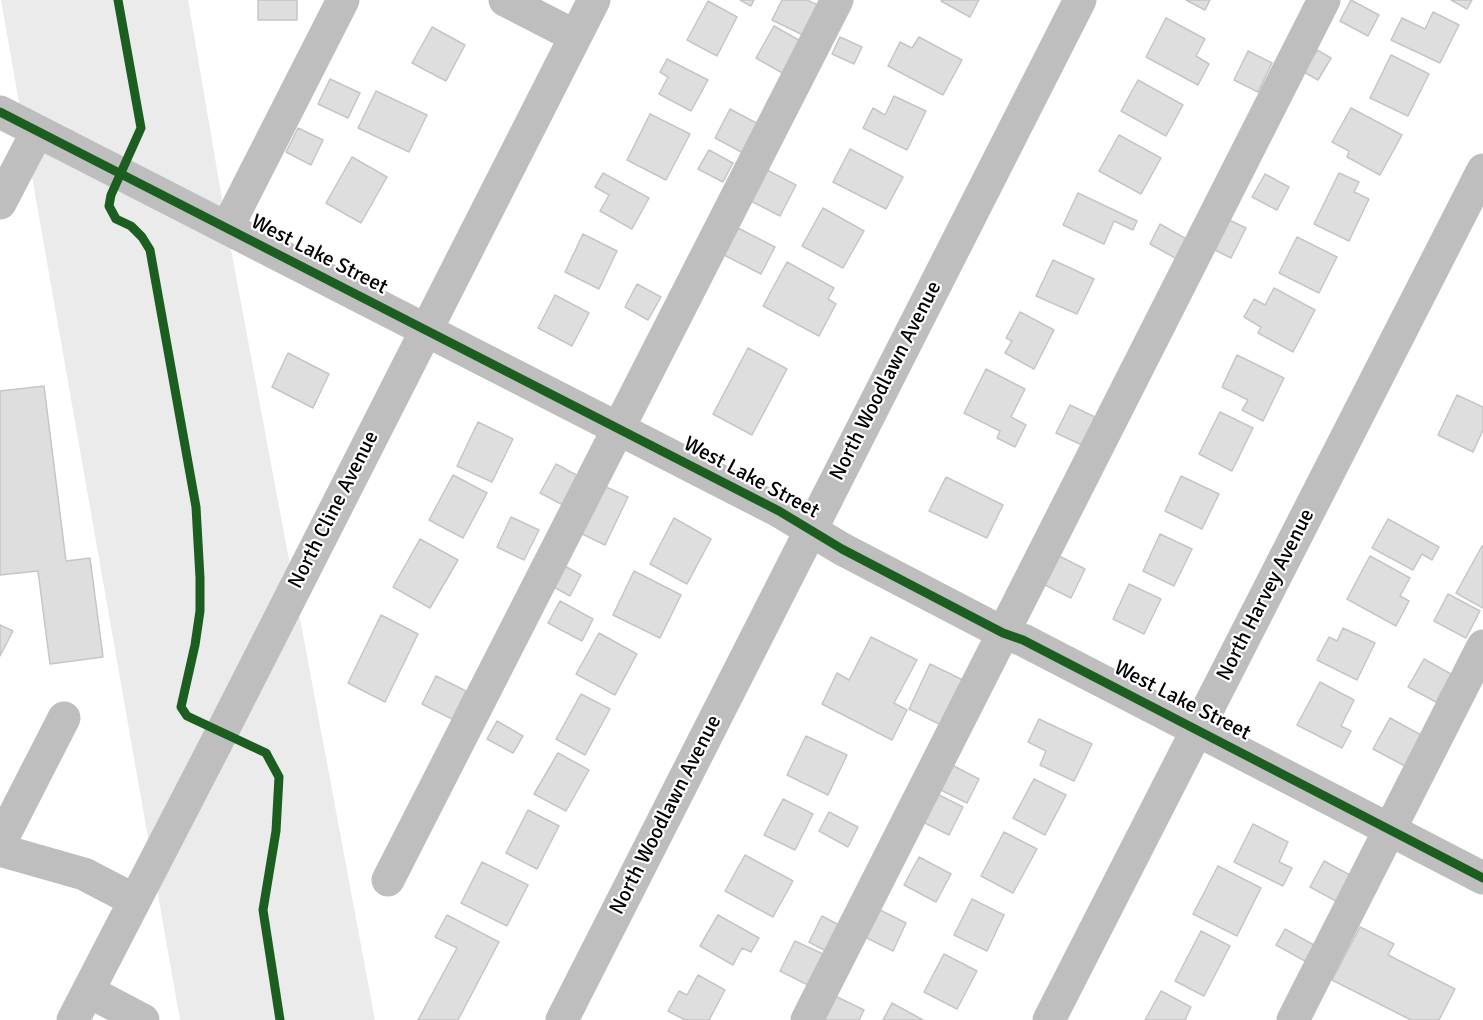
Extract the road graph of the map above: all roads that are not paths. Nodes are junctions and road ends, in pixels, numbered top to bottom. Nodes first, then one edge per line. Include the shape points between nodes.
1 (343, 0) edge
2 (505, 0) edge
3 (594, 0) edge
4 (837, 0) edge
5 (1080, 0) edge
6 (1324, 0) edge
7 (575, 36) junction
8 (0, 112) edge
9 (37, 132) junction
10 (1483, 170) edge
11 (0, 203) edge
12 (227, 228) junction
13 (426, 329) junction
14 (619, 428) junction
15 (810, 530) junction
16 (1003, 633) junction
17 (1483, 646) edge
18 (64, 718) dead end
19 (1197, 730) junction
20 (1390, 830) junction
21 (0, 843) edge
22 (0, 850) edge
23 (1483, 878) edge
24 (388, 880) dead end
25 (134, 900) junction
26 (88, 991) junction
27 (73, 1020) edge
28 (143, 1020) edge
29 (562, 1020) edge
30 (807, 1020) edge
31 (1049, 1020) edge
32 (1293, 1020) edge

1 - 12 street
2 - 7 street
3 - 7 street, North Cline Avenue
4 - 14 street
5 - 15 street, North Woodlawn Avenue
6 - 16 street
7 - 13 street, North Cline Avenue
8 - 9 street, West Lake Street
9 - 11 street
9 - 12 street, West Lake Street
10 - 19 street, North Harvey Avenue
12 - 13 street, West Lake Street
13 - 14 street, West Lake Street
13 - 25 street, North Cline Avenue
14 - 15 street, West Lake Street
14 - 24 street
15 - 16 street, West Lake Street
15 - 29 street, North Woodlawn Avenue
16 - 19 street, West Lake Street
16 - 30 street
17 - 20 street
18 - 21 street
19 - 20 street, West Lake Street
19 - 31 street, North Harvey Avenue
20 - 23 street, West Lake Street
20 - 32 street
22 - 25 street via 84,874
25 - 26 street, North Cline Avenue
26 - 27 street, North Cline Avenue
26 - 28 street

